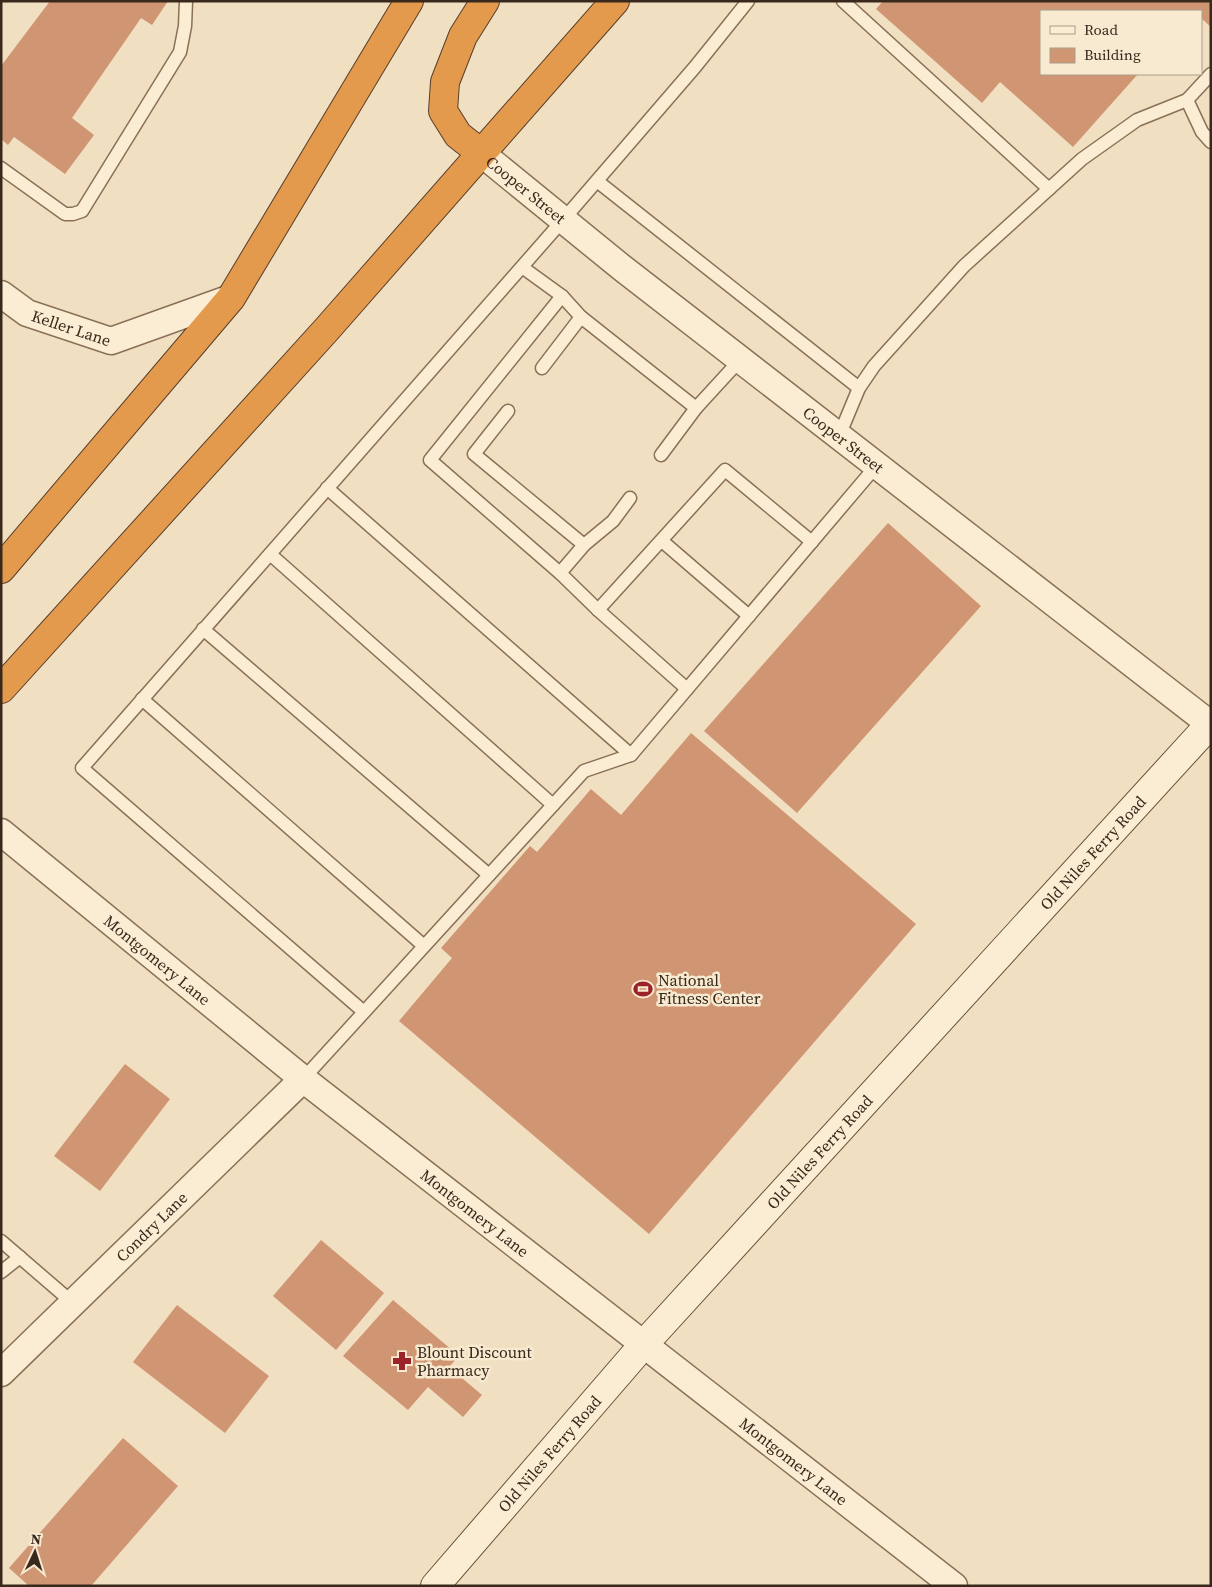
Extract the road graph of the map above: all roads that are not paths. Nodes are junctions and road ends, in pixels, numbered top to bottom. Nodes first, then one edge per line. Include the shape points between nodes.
1 (186, 1) edge
2 (409, 1) edge
3 (485, 1) edge
4 (615, 1) edge
5 (748, 1) edge
6 (843, 1) edge
7 (1211, 74) edge
8 (1188, 100) junction
9 (1211, 142) edge
10 (481, 153) junction
11 (1, 168) edge
12 (597, 181) junction
13 (1048, 189) junction
14 (563, 220) junction
15 (522, 267) junction
16 (1, 294) edge
17 (562, 296) junction
18 (231, 298) junction
19 (581, 317) junction
20 (740, 360) junction
21 (542, 368) dead end
22 (859, 388) junction
23 (696, 408) junction
24 (508, 411) dead end
25 (839, 436) junction
26 (661, 455) dead end
27 (876, 466) junction
28 (327, 488) junction
29 (630, 498) dead end
30 (662, 541) junction
31 (812, 542) junction
32 (584, 546) junction
33 (270, 554) junction
34 (1, 569) edge
35 (560, 574) junction
36 (598, 610) junction
37 (749, 616) junction
38 (203, 629) junction
39 (1, 689) edge
40 (687, 689) junction
41 (142, 699) junction
42 (1210, 723) edge
43 (631, 755) junction
44 (553, 805) junction
45 (1, 832) edge
46 (489, 875) junction
47 (424, 946) junction
48 (364, 1012) junction
49 (302, 1079) junction
50 (1, 1241) edge
51 (20, 1257) junction
52 (1, 1272) edge
53 (73, 1303) junction
54 (644, 1344) junction
55 (1, 1373) edge
56 (435, 1586) edge
57 (954, 1586) edge

1 - 11 lane via 180,52 82,211 65,214
2 - 18 highway
3 - 10 highway via 463,36 445,82 443,111 458,135
4 - 10 highway
5 - 12 lane
6 - 13 lane
7 - 8 lane
8 - 9 lane via 1202,132
8 - 13 lane via 1137,120 1082,159
10 - 14 street, Cooper Street
10 - 39 highway
12 - 14 lane
12 - 22 lane
13 - 22 lane via 964,266 874,366
14 - 15 lane
14 - 20 street, Cooper Street
15 - 17 lane
15 - 28 lane
16 - 18 street, Keller Lane via 27,313 110,341
17 - 19 lane
17 - 35 lane via 430,460
18 - 34 highway
19 - 21 lane
19 - 23 lane
20 - 23 lane
20 - 25 street, Cooper Street
22 - 25 lane
23 - 26 lane
24 - 32 lane via 474,454
25 - 27 street, Cooper Street
27 - 31 lane
27 - 42 street, Cooper Street
28 - 33 lane
28 - 43 lane
29 - 32 lane via 613,520
30 - 31 lane via 724,470
30 - 36 lane
30 - 37 lane
31 - 37 lane
32 - 35 lane
33 - 38 lane
33 - 44 lane
35 - 36 lane
36 - 40 lane
37 - 40 lane
38 - 41 lane
38 - 46 lane
40 - 43 lane
41 - 47 lane
41 - 48 lane via 82,768
42 - 54 street, Old Niles Ferry Road
43 - 44 lane via 584,771
44 - 46 lane
45 - 49 street, Montgomery Lane
46 - 47 lane
47 - 48 lane
48 - 49 lane
49 - 53 street, Condry Lane
49 - 54 street, Montgomery Lane
50 - 51 lane
51 - 52 lane
51 - 53 lane
53 - 55 street, Condry Lane
54 - 56 street, Old Niles Ferry Road
54 - 57 street, Montgomery Lane

